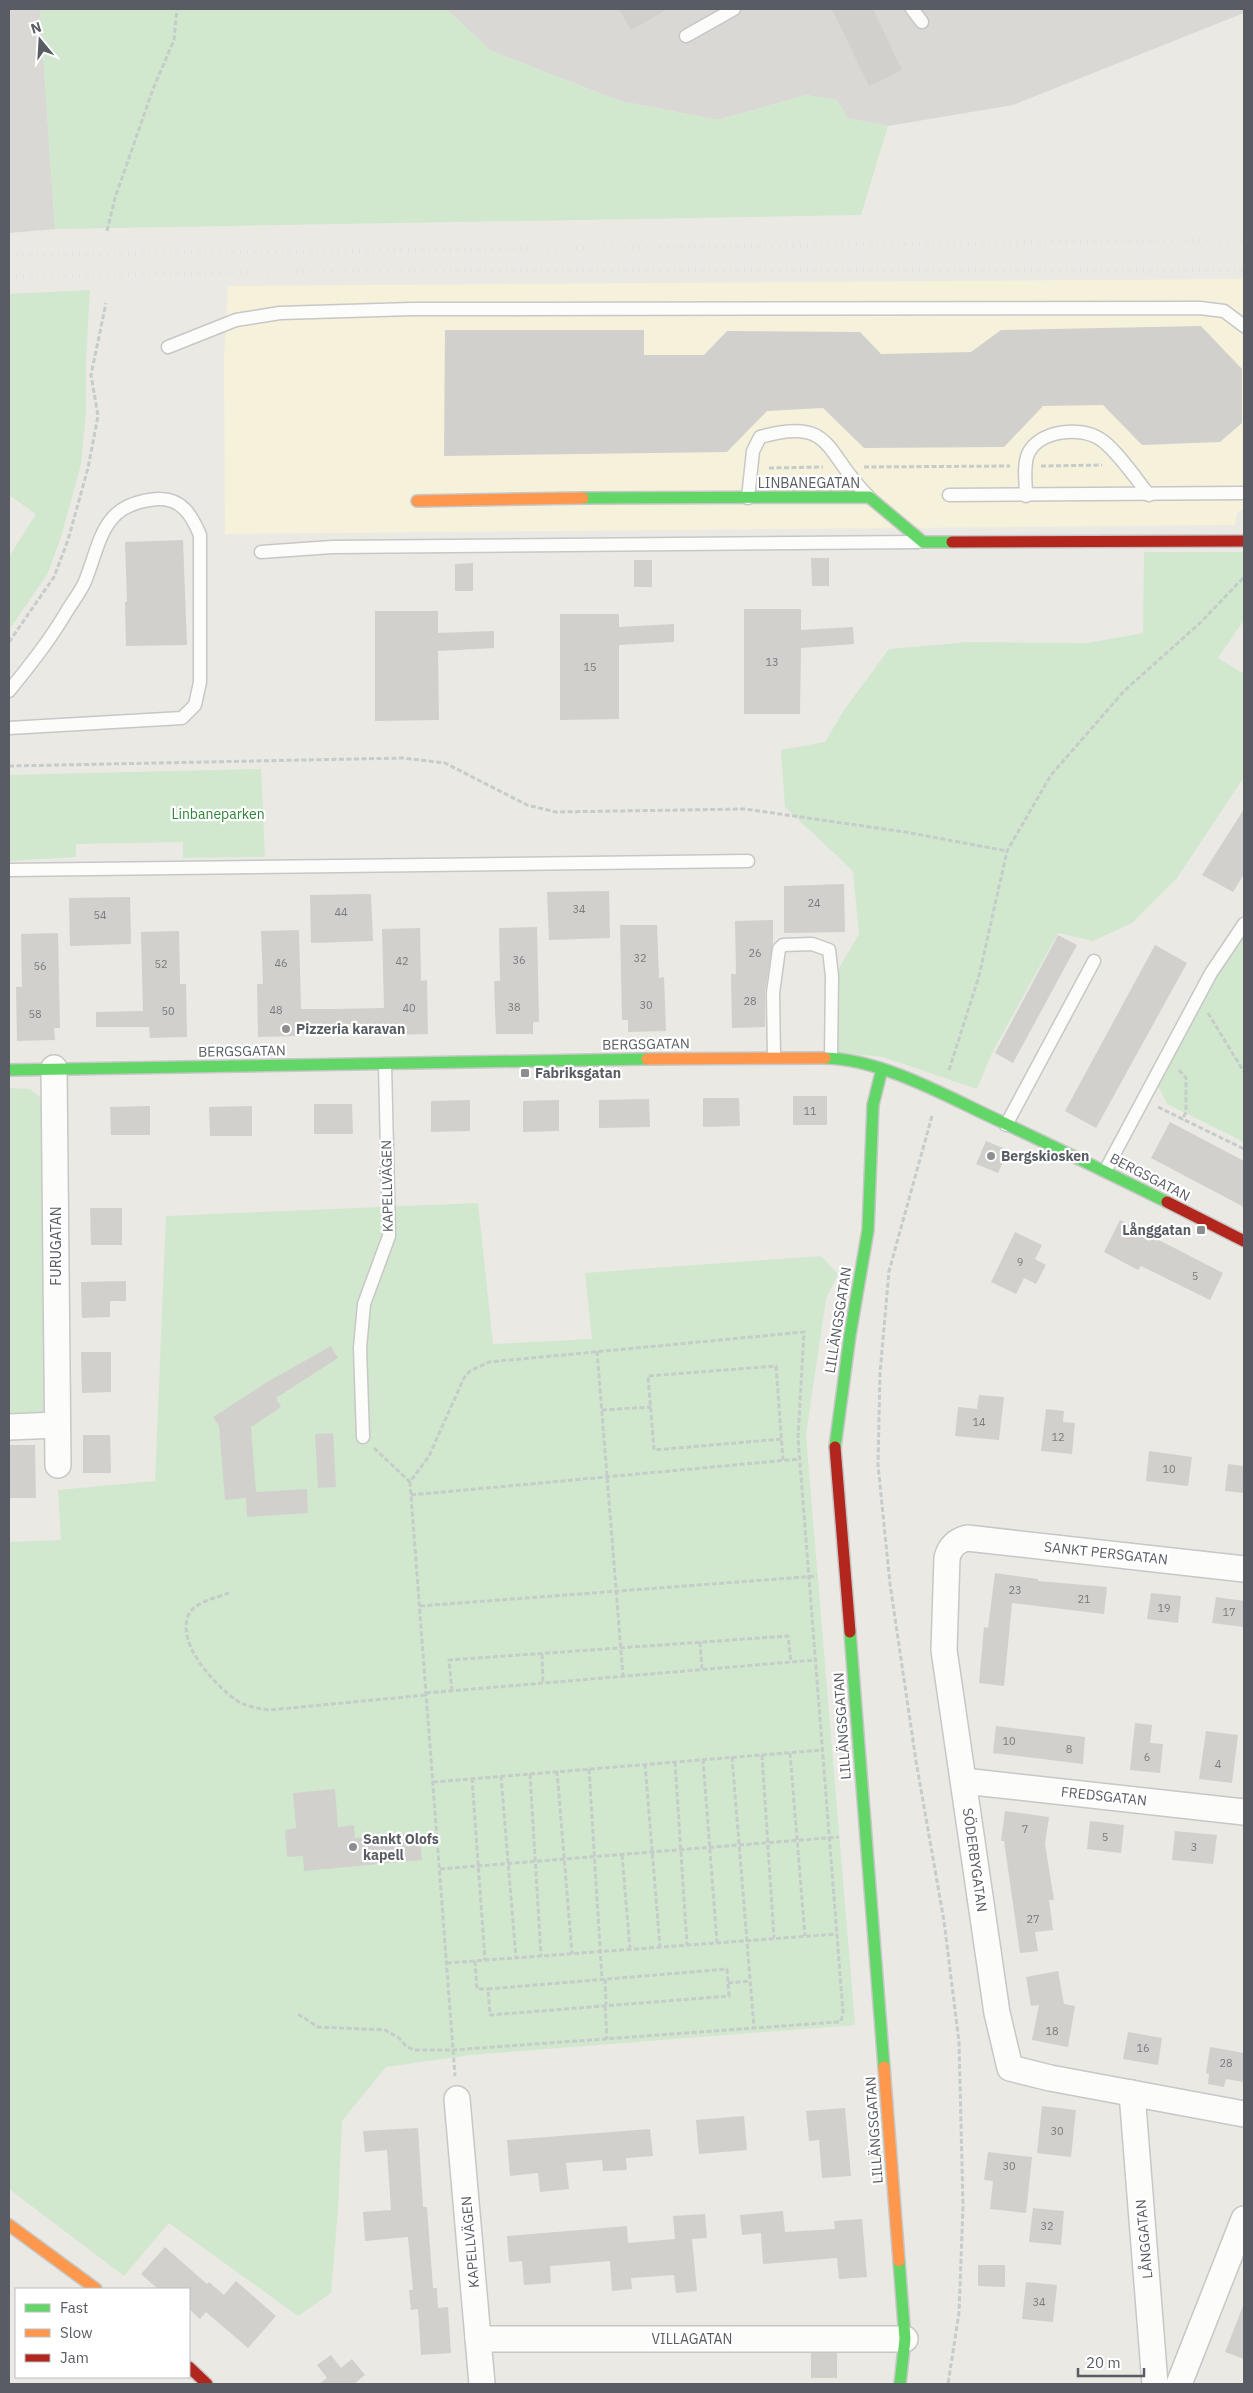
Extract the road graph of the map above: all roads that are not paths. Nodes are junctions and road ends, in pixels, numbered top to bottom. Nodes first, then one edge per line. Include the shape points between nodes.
1 (734, 9) edge
2 (912, 9) edge
3 (922, 22) dead end
4 (686, 36) dead end
5 (1244, 326) edge
6 (168, 347) dead end
7 (1244, 493) edge
8 (1148, 495) junction
9 (949, 496) dead end
10 (1026, 496) junction
11 (869, 497) junction
12 (748, 498) junction
13 (418, 501) dead end
14 (1244, 541) edge
15 (923, 542) junction
16 (261, 552) dead end
17 (9, 691) edge
18 (9, 728) edge
19 (748, 862) dead end
20 (9, 870) edge
21 (1244, 924) edge
22 (1094, 961) dead end
23 (774, 1057) junction
24 (831, 1057) junction
25 (385, 1064) junction
26 (54, 1068) junction
27 (882, 1068) junction
28 (9, 1070) edge
29 (1006, 1125) junction
30 (1105, 1171) junction
31 (1244, 1242) edge
32 (57, 1425) junction
33 (9, 1427) edge
34 (363, 1437) road end
35 (58, 1465) dead end
36 (967, 1538) joint
37 (1244, 1568) edge
38 (964, 1781) junction
39 (1244, 1812) edge
40 (1132, 2093) junction
41 (457, 2099) road end
42 (1244, 2114) edge
43 (1244, 2219) edge
44 (9, 2225) edge
45 (95, 2288) edge
46 (478, 2339) junction
47 (905, 2339) junction
48 (190, 2368) edge
49 (207, 2384) edge
50 (482, 2384) edge
51 (900, 2384) edge
52 (1155, 2384) edge
53 (1179, 2384) edge

1 - 4 lane
2 - 3 lane
5 - 6 lane via 1224,311 1200,308 412,309 280,313 236,320
7 - 8 lane
8 - 10 lane
8 - 10 lane via 1101,439 1085,432 1058,433 1042,438 1028,453
9 - 10 lane
11 - 12 street, LINBANEGATAN
11 - 12 lane via 823,439 808,432 786,430 760,437 753,451
11 - 15 street, LINBANEGATAN
12 - 13 street, LINBANEGATAN
14 - 15 street
15 - 16 lane via 332,547
17 - 18 lane via 50,640 85,580 103,528 120,511 144,500 164,499 182,505 193,518 200,535 200,682 195,705 182,718
19 - 20 lane
21 - 30 lane via 1211,973
22 - 29 lane
23 - 24 street, BERGSGATAN
23 - 24 lane via 772,993 779,950 783,946 812,944 829,950 832,976
23 - 25 street, BERGSGATAN
24 - 27 street, BERGSGATAN
25 - 26 street, BERGSGATAN
25 - 34 lane, KAPELLVÄGEN via 389,1236 364,1304 360,1348
26 - 28 street, BERGSGATAN
26 - 32 street, FURUGATAN
27 - 29 street, BERGSGATAN
27 - 47 street, LILLÄNGSGATAN via 873,1105 868,1230 835,1441
29 - 30 street, BERGSGATAN
30 - 31 street, BERGSGATAN
32 - 33 street
32 - 35 street, FURUGATAN
36 - 37 street, SANKT PERSGATAN
36 - 38 street, SÖDERBYGATAN via 957,1541 947,1558 944,1650
38 - 39 street, FREDSGATAN
38 - 40 street, SÖDERBYGATAN via 997,2013 1010,2068
40 - 42 street
40 - 52 street, LÅNGGATAN
41 - 46 street, KAPELLVÄGEN
43 - 53 street
44 - 45 street
46 - 47 street, VILLAGATAN
46 - 50 street, KAPELLVÄGEN
47 - 51 street, LILLÄNGSGATAN
48 - 49 street

